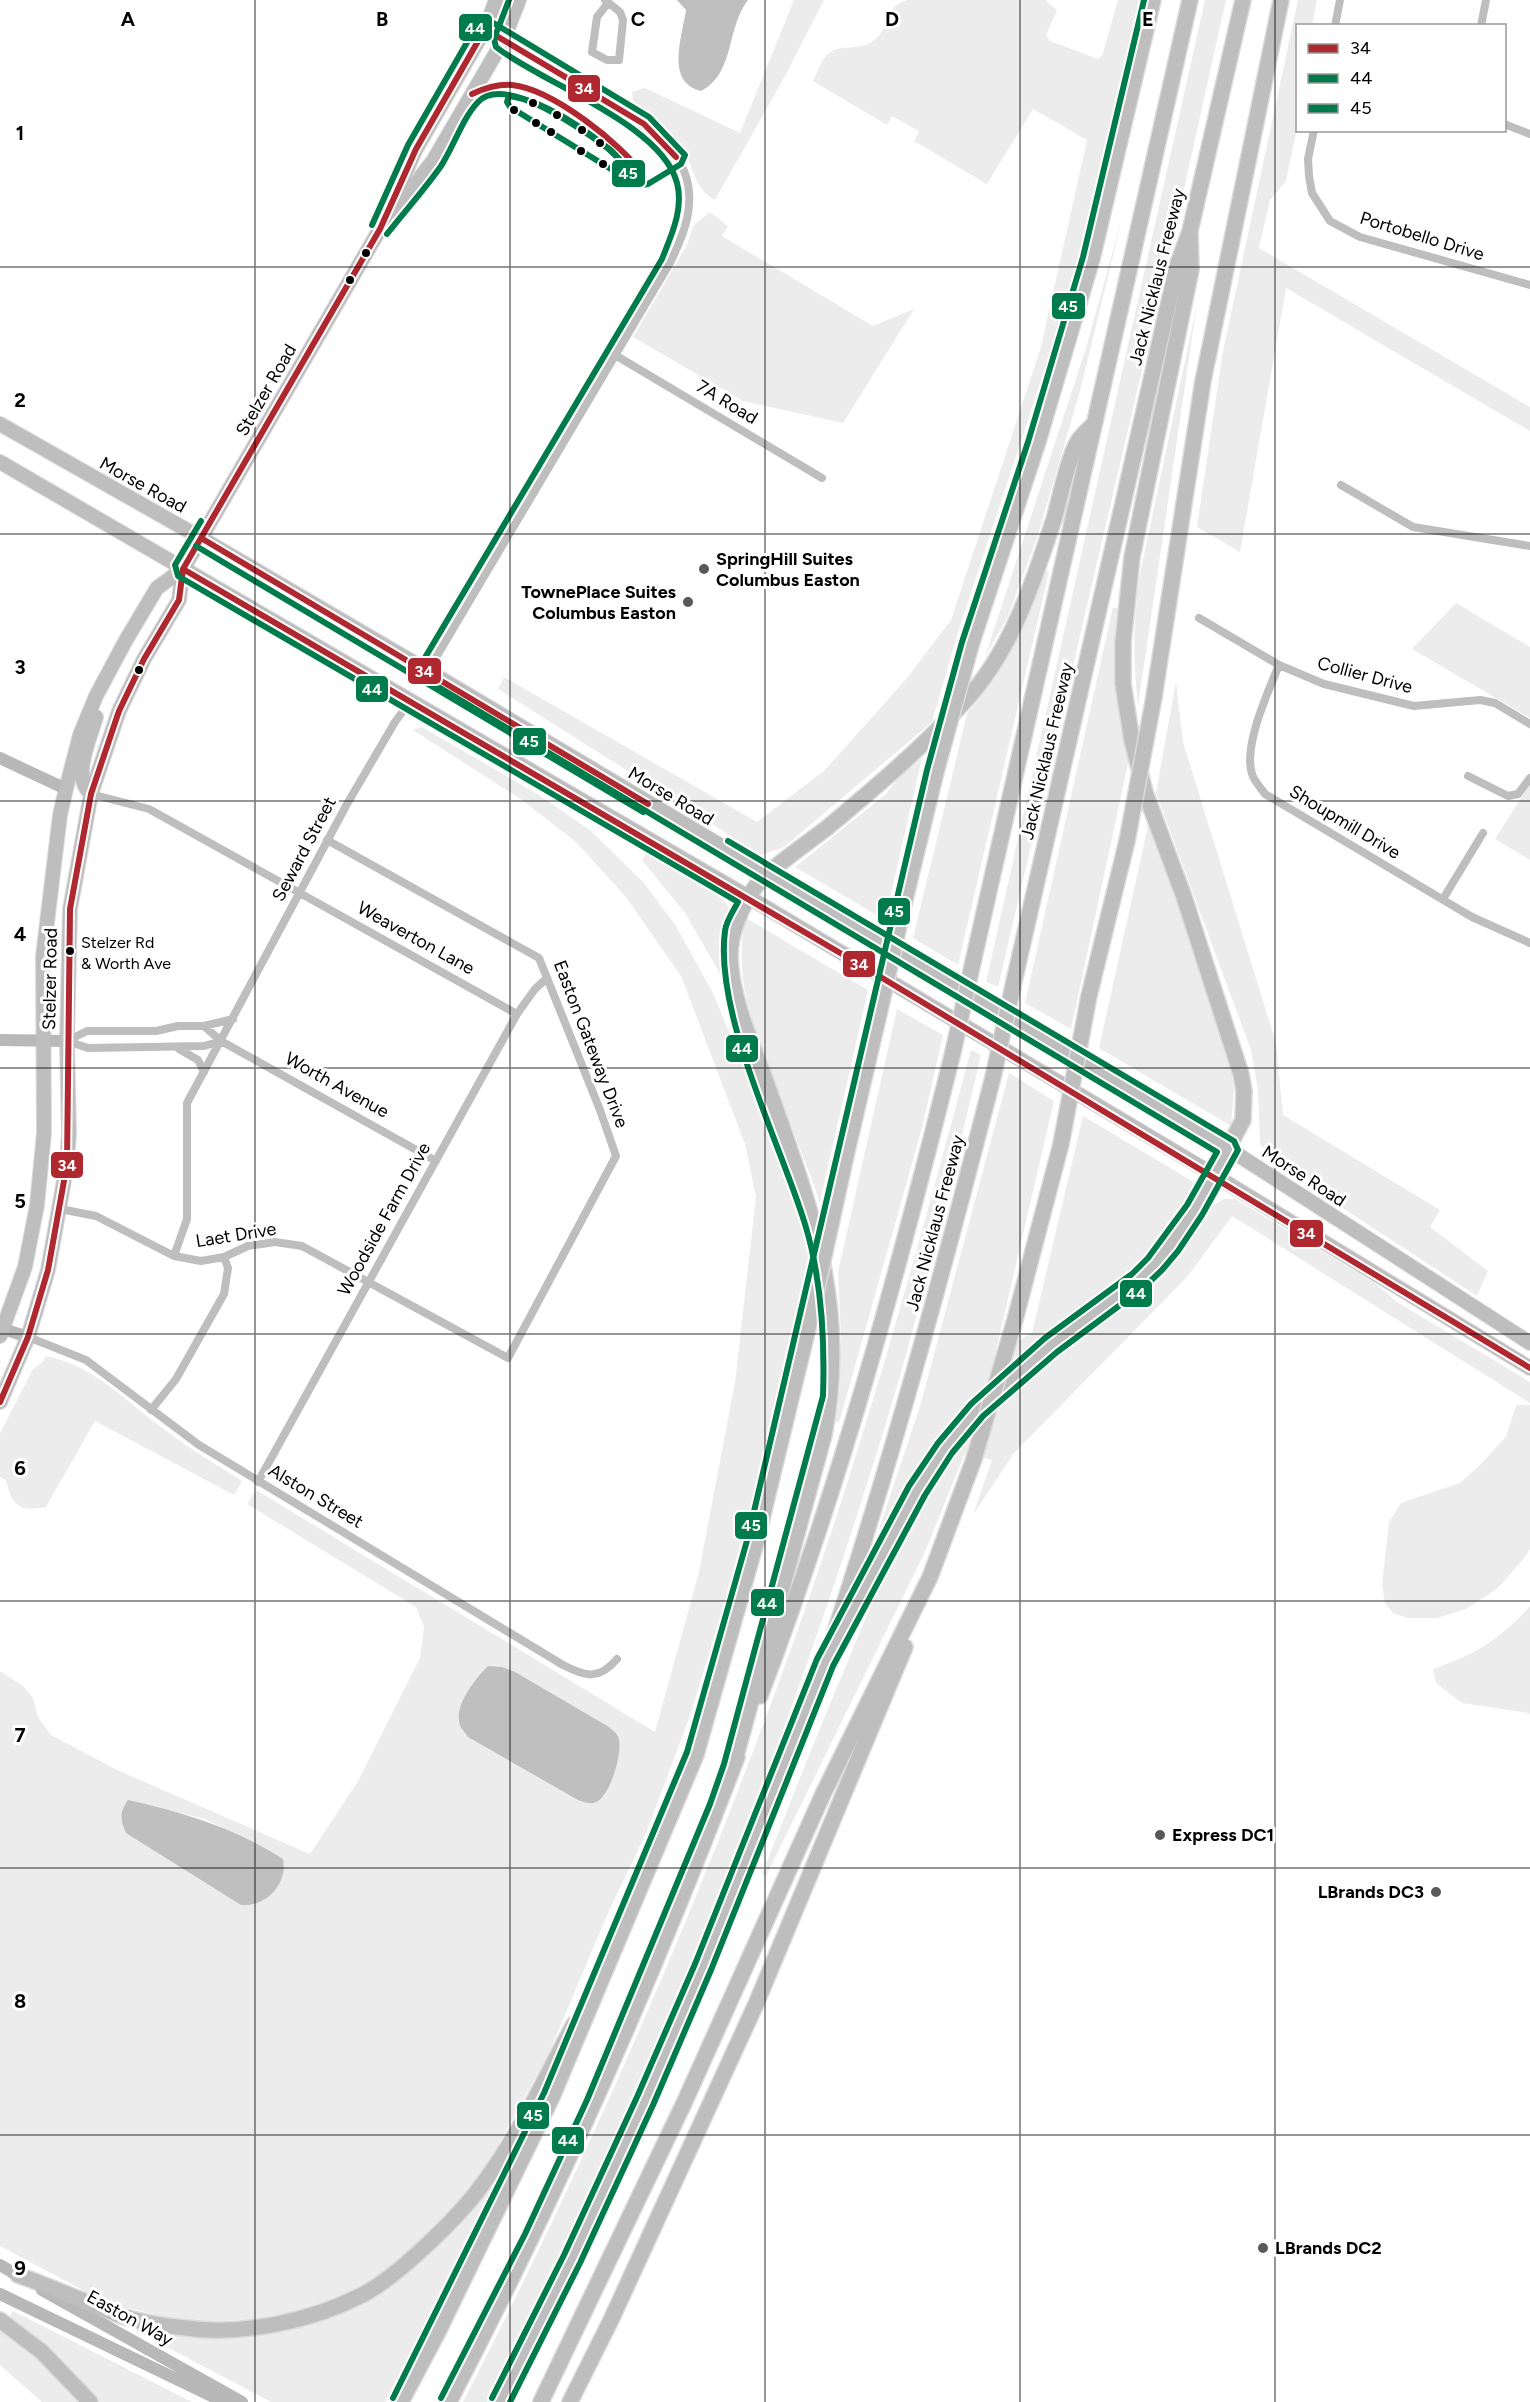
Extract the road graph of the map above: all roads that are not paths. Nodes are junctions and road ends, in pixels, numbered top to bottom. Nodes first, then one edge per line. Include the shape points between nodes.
1 (496, 0) edge
2 (519, 0) edge
3 (1153, 0) edge
4 (1190, 0) edge
5 (1243, 0) edge
6 (1281, 0) edge
7 (1340, 0) edge
8 (1486, 0) edge
9 (606, 2) edge
10 (1335, 24) edge
11 (1481, 24) edge
12 (485, 29) junction
13 (502, 41) junction
14 (1506, 125) edge
15 (1314, 132) edge
16 (1530, 134) edge
17 (380, 229) junction
18 (1190, 231) junction
19 (1530, 285) edge
20 (615, 355) junction
21 (0, 424) edge
22 (1094, 424) junction
23 (0, 462) edge
24 (822, 478) dead end
25 (1341, 485) dead end
26 (201, 537) junction
27 (1530, 546) edge
28 (183, 569) junction
29 (1199, 618) dead end
30 (1279, 665) junction
31 (428, 671) junction
32 (103, 685) junction
33 (411, 700) junction
34 (1530, 724) edge
35 (0, 758) edge
36 (1468, 776) dead end
37 (1530, 778) edge
38 (66, 789) junction
39 (91, 794) junction
40 (1483, 833) dead end
41 (327, 840) junction
42 (767, 875) junction
43 (299, 892) junction
44 (750, 898) junction
45 (1443, 899) junction
46 (1530, 943) edge
47 (547, 978) junction
48 (518, 1014) junction
49 (233, 1018) junction
50 (204, 1026) junction
51 (0, 1040) edge
52 (67, 1041) junction
53 (221, 1041) junction
54 (42, 1042) junction
55 (173, 1047) junction
56 (204, 1072) junction
57 (1228, 1149) junction
58 (436, 1161) junction
59 (1214, 1175) junction
60 (60, 1209) junction
61 (174, 1256) junction
62 (224, 1257) junction
63 (369, 1281) junction
64 (1, 1331) edge
65 (28, 1337) junction
66 (1530, 1343) edge
67 (508, 1358) joint
68 (1530, 1368) edge
69 (0, 1402) edge
70 (152, 1410) junction
71 (258, 1482) junction
72 (930, 1577) junction
73 (616, 1659) dead end
74 (825, 1662) junction
75 (733, 1767) junction
76 (620, 1936) junction
77 (0, 2265) edge
78 (18, 2275) junction
79 (0, 2294) edge
80 (0, 2320) edge
81 (90, 2402) edge
82 (224, 2402) edge
83 (242, 2402) edge
84 (401, 2402) edge
85 (449, 2402) edge
86 (500, 2402) edge
87 (540, 2402) edge
88 (570, 2402) edge

1 - 12 main road, Stelzer Road
2 - 13 main road, Stelzer Road
3 - 76 highway, bridge via 1092,259 1037,445 971,645 936,772 757,1539 696,1755
4 - 22 highway, Jack Nicklaus Freeway
5 - 18 highway, Jack Nicklaus Freeway
6 - 72 highway, bridge via 1203,381 1154,697 1127,842 1089,996 1061,1144 974,1459
7 - 10 street
8 - 11 street
9 - 9 street via 620,12 623,20 619,60 607,60 592,52 597,17
12 - 13 street
12 - 17 main road, Stelzer Road via 416,149
13 - 17 main road, Stelzer Road via 433,161
13 - 20 street via 644,124 685,171 689,212 684,235
14 - 16 street
15 - 19 street, Portobello Drive via 1308,159 1312,193 1330,221 1360,237
17 - 26 main road, Stelzer Road
18 - 57 highway via 1191,270 1132,557 1123,684 1145,792 1184,897 1241,1074 1243,1120
18 - 74 highway, Jack Nicklaus Freeway, bridge via 1177,266 993,1077 907,1398
20 - 24 street, 7A Road
20 - 31 street
21 - 26 main road, Morse Road
22 - 42 highway via 1078,442 1022,610 978,687 927,743
22 - 75 highway, Jack Nicklaus Freeway, bridge via 953,1052 889,1298 838,1470 779,1646
23 - 28 main road
25 - 27 street via 1413,527
26 - 28 main road, Stelzer Road
26 - 31 main road, Morse Road
28 - 32 main road, Stelzer Road via 157,588
28 - 33 main road
28 - 39 main road, Stelzer Road via 178,600 119,711
29 - 30 street, Collier Drive
30 - 34 street, Collier Drive via 1324,684 1414,706 1480,700 1495,703
30 - 45 street, Shoupmill Drive via 1250,752 1252,775 1265,794
31 - 42 main road, Morse Road
32 - 38 main road, Stelzer Road via 80,735
32 - 39 main road via 81,777
33 - 41 street, Seward Street
33 - 44 main road
35 - 38 main road
36 - 37 street via 1508,796 1518,794
38 - 54 main road, Stelzer Road via 43,956
39 - 43 street via 149,809
39 - 52 main road, Stelzer Road via 70,909
40 - 45 street
41 - 43 street, Seward Street
41 - 47 street, Easton Gateway Drive via 539,958
42 - 44 highway
42 - 57 main road, Morse Road
43 - 48 street, Weaverton Lane
43 - 49 street, Seward Street
44 - 59 main road
44 - 75 highway via 738,918 731,943 734,986 814,1222 828,1282 833,1359 832,1397 824,1436
45 - 46 street, Shoupmill Drive
47 - 48 street, Woodside Farm Drive
47 - 67 street, Easton Gateway Drive via 616,1156
48 - 58 street, Woodside Farm Drive
49 - 50 street
49 - 53 street, Seward Street
50 - 52 street via 87,1031
50 - 53 street, Worth Avenue
51 - 54 main road
52 - 54 main road
52 - 55 street via 88,1048
52 - 60 main road, Stelzer Road via 69,1133
53 - 55 street
53 - 56 street, Seward Street
53 - 58 street, Worth Avenue
54 - 64 main road, Stelzer Road via 44,1132 38,1205 24,1267
55 - 56 street via 190,1053
56 - 61 street, Seward Street via 187,1103 187,1219
57 - 59 highway
57 - 66 main road, Morse Road
58 - 63 street, Woodside Farm Drive
59 - 68 main road
59 - 74 highway via 1172,1246 1155,1264 1051,1345 977,1410 945,1448 917,1490
60 - 61 street, Laet Drive via 96,1216
60 - 65 main road, Stelzer Road via 48,1270
61 - 62 street, Laet Drive via 201,1261
62 - 63 street, Laet Drive via 248,1246 275,1242 302,1246
62 - 70 street via 228,1268 224,1294 176,1379
63 - 67 street, Laet Drive
63 - 71 street, Woodside Farm Drive
64 - 65 main road, Alston Street
65 - 69 main road, Stelzer Road
65 - 70 street, Alston Street via 86,1360
70 - 71 street, Alston Street
71 - 73 street, Alston Street via 580,1674 607,1670
72 - 87 highway via 824,1792 685,2101
72 - 88 highway via 898,1668 756,2004
74 - 86 highway, Jack Nicklaus Freeway via 645,2101
75 - 85 highway, Jack Nicklaus Freeway via 595,2104 524,2256
76 - 78 highway via 516,2132 482,2186 444,2227 363,2295 292,2320 244,2330 187,2329 121,2316
76 - 84 highway via 552,2097
77 - 78 main road, Easton Way
78 - 83 main road, Easton Way
79 - 82 main road, Easton Way
80 - 81 highway via 42,2352

